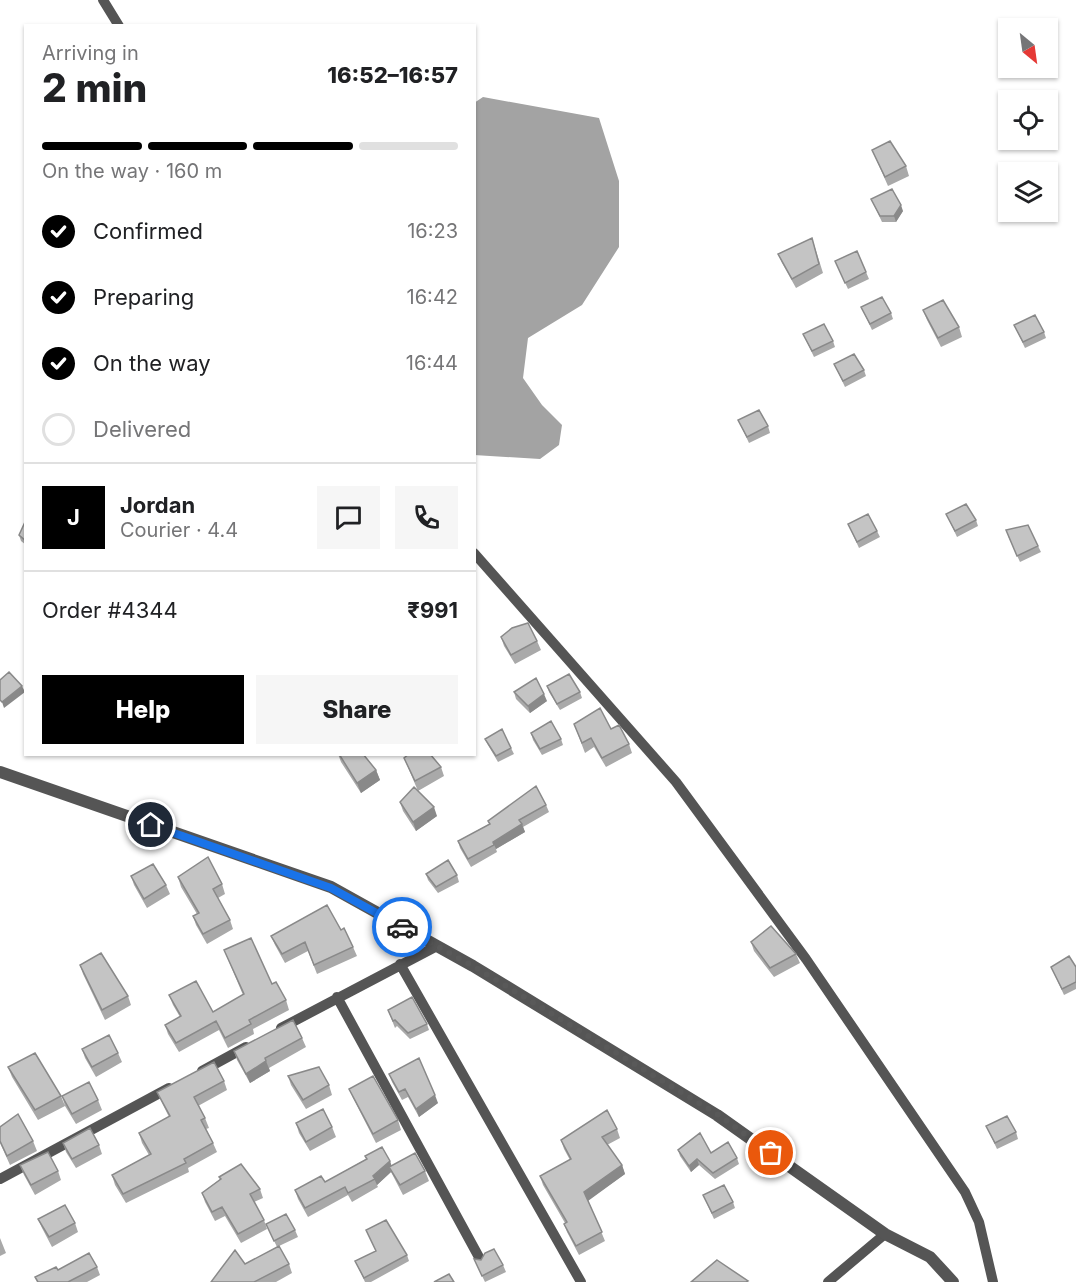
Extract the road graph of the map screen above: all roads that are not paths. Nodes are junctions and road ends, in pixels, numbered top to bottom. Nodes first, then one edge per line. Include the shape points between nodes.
1 (103, 0) edge
2 (118, 24) edge
3 (476, 555) edge
4 (0, 772) edge
5 (437, 946) junction
6 (400, 964) junction
7 (338, 997) junction
8 (274, 1031) edge
9 (253, 1043) edge
10 (190, 1077) edge
11 (179, 1083) edge
12 (0, 1179) edge
13 (885, 1234) junction
14 (480, 1259) edge
15 (581, 1282) edge
16 (828, 1282) edge
17 (953, 1282) edge
18 (993, 1282) edge

1 - 2 street
3 - 18 street via 676,782 806,959 965,1192 979,1222
4 - 5 street via 331,888
5 - 6 street
5 - 13 street via 717,1114
6 - 7 street
6 - 15 street
7 - 8 street
7 - 14 street
9 - 10 street
11 - 12 street
13 - 16 street
13 - 17 street via 930,1257

